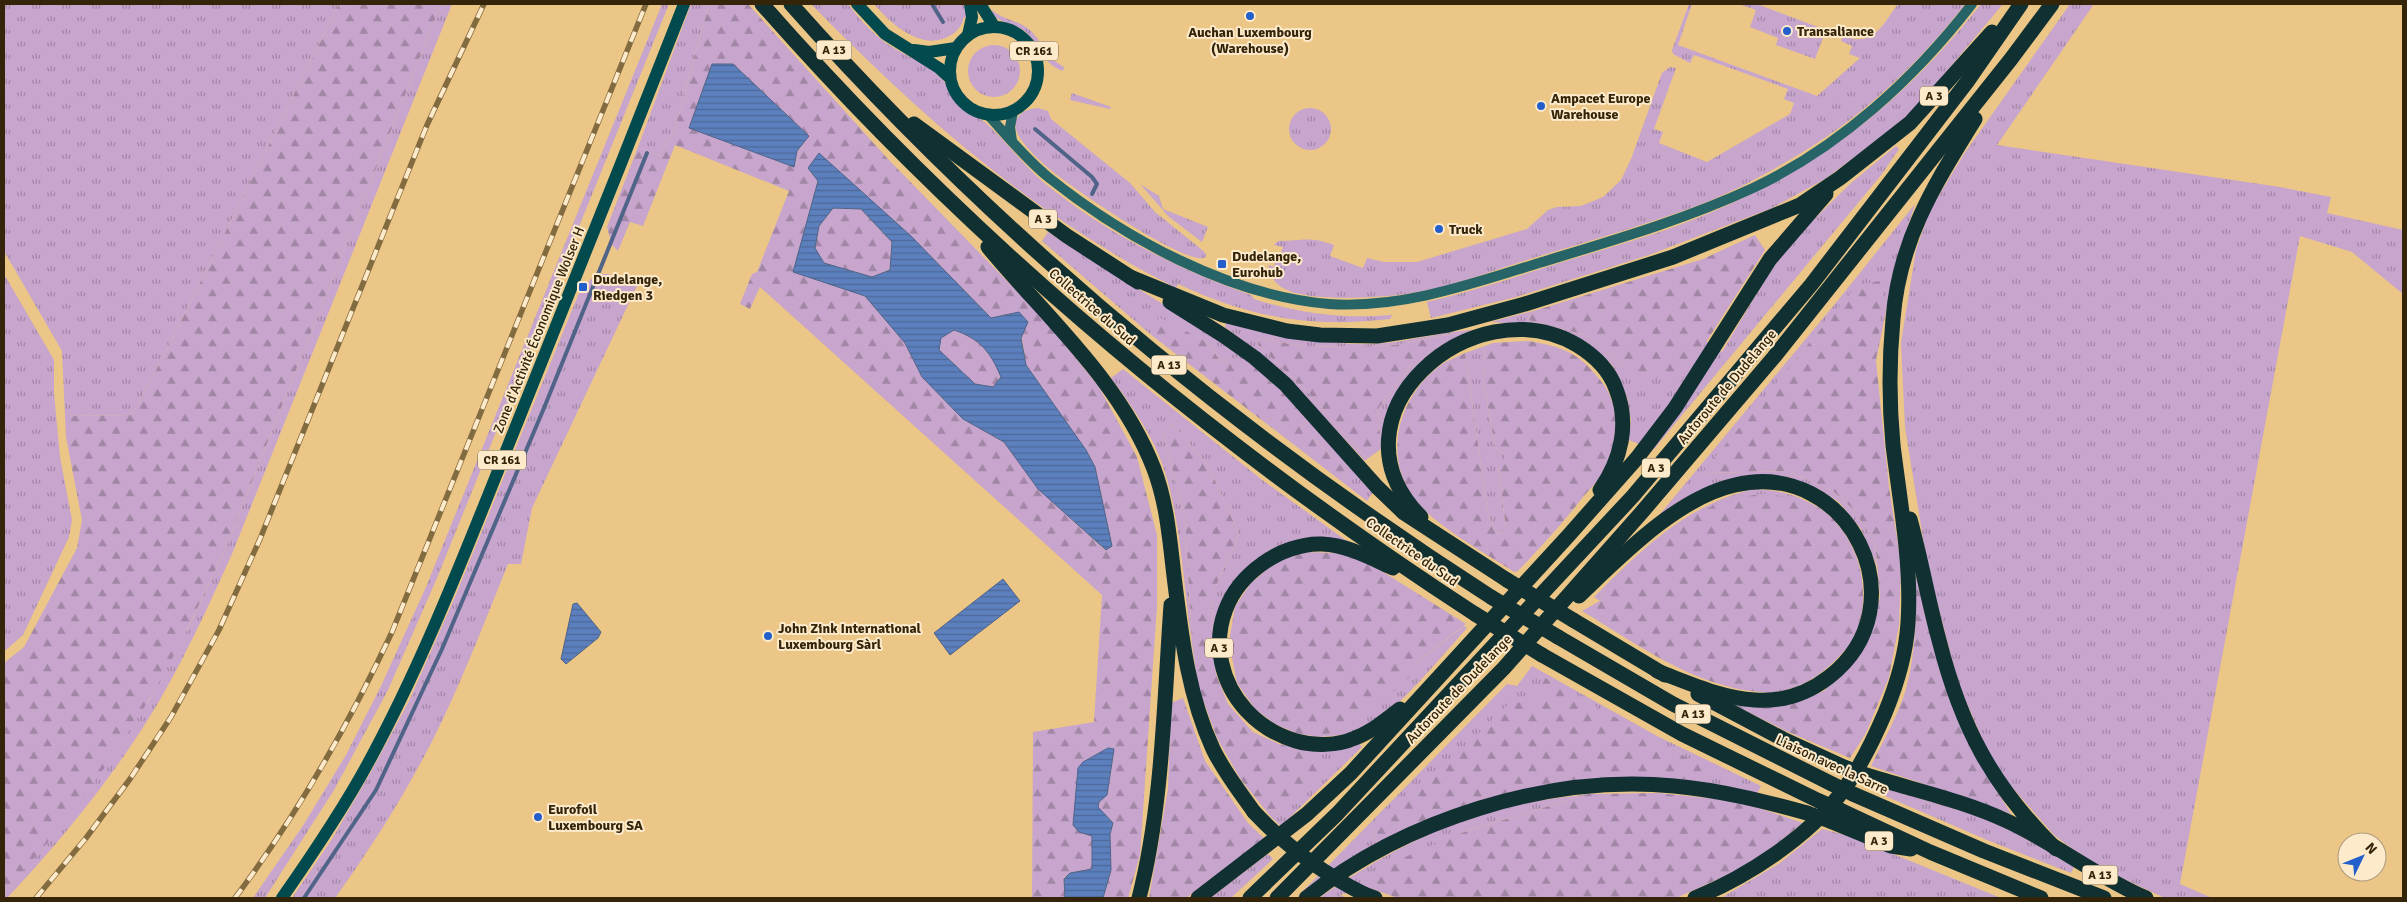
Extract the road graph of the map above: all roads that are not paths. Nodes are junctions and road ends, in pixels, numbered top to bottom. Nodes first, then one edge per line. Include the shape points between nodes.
1 (684, 4) edge
2 (762, 4) edge
3 (791, 4) edge
4 (857, 4) edge
5 (970, 4) edge
6 (980, 4) edge
7 (1972, 4) edge
8 (2020, 4) edge
9 (2052, 4) edge
10 (994, 26) junction
11 (968, 35) junction
12 (956, 48) junction
13 (909, 49) junction
14 (2011, 59) junction
15 (950, 78) junction
16 (877, 96) junction
17 (1013, 112) junction
18 (989, 116) junction
19 (1012, 141) junction
20 (1840, 178) junction
21 (946, 198) junction
22 (1130, 277) junction
23 (1900, 486) junction
24 (1568, 535) junction
25 (1443, 540) junction
26 (1173, 573) junction
27 (1424, 581) junction
28 (1558, 638) joint
29 (1504, 668) junction
30 (1657, 671) junction
31 (1423, 692) junction
32 (1835, 816) junction
33 (2056, 849) junction
34 (1370, 896) edge
35 (282, 898) edge
36 (1139, 898) edge
37 (1198, 898) edge
38 (1250, 898) edge
39 (1277, 898) edge
40 (1306, 898) edge
41 (1695, 898) edge
42 (2041, 898) edge
43 (2104, 898) edge
44 (2146, 898) edge

1 - 35 main road, Zone d'Activité Économique Wolser H / CR 161 via 587,252 402,697 326,834
2 - 21 highway, Collectrice du Sud / A 13 via 868,120
3 - 16 highway, Collectrice du Sud / A 13
4 - 13 main road via 885,34
5 - 11 main road via 972,17
6 - 10 main road
7 - 19 main road via 1918,68 1863,117 1791,167 1755,187 1654,227 1456,289 1409,300 1362,304 1305,300 1252,288 1200,268 1131,234 1090,208 1047,176
8 - 20 highway, A 3 via 1910,122
8 - 38 highway, Autoroute de Dudelange / A 3 via 1967,82 1811,285 1633,496 1337,814
9 - 14 highway, Autoroute de Dudelange / A 3
10 - 11 main road
10 - 17 main road, CR 161 via 1020,34 1037,56 1037,84 1031,97
11 - 12 main road
12 - 13 main road via 929,52
12 - 15 main road via 950,64
13 - 15 main road
14 - 23 highway, A 3 via 1935,182 1920,215 1899,280 1893,318 1890,390 1893,443
14 - 29 highway, Autoroute de Dudelange / A 3 via 1774,357
15 - 18 main road via 963,103
16 - 22 highway, A 3 via 1067,236
16 - 28 highway, Collectrice du Sud / A 13, bridge via 940,162 1016,233 1099,308 1191,384 1287,458 1491,597
17 - 18 main road
17 - 19 main road
18 - 19 main road
20 - 22 highway, A 3 via 1800,205 1672,257 1448,325 1377,336 1320,335 1257,325
20 - 24 highway, A 3 via 1770,259 1675,408 1648,444
21 - 26 highway, A 3 via 1086,357 1136,430 1154,470 1165,508
21 - 27 highway, Collectrice du Sud / A 13 via 1082,322 1178,400 1274,474
22 - 25 highway, A 13 via 1255,358 1284,384 1377,487 1404,513
23 - 33 highway, A 3 via 1945,663 1968,729 2013,803
23 - 41 highway, A 3 via 1908,624 1898,680 1872,744 1842,792 1803,832 1738,878
24 - 25 highway, A 13 via 1603,486 1614,464 1624,422 1621,400 1613,380 1590,352 1570,341 1525,330 1497,332 1448,350 1411,381 1397,403 1389,424 1387,444 1396,484 1410,507
24 - 31 highway, A 3
25 - 30 highway, A 13, bridge
26 - 34 highway, A 3, bridge via 1189,682 1202,724 1230,778 1254,812 1294,851 1325,873
26 - 36 highway, A 3 via 1157,787 1148,861
27 - 31 highway, A 3 via 1351,549 1322,544 1297,547 1270,557 1236,589 1220,628 1219,650 1227,683 1246,712 1282,737 1309,744 1355,739
27 - 32 highway, Collectrice du Sud / A 13, bridge via 1542,655 1682,734 1819,801
28 - 43 highway, Liaison avec la Sarre / A 13, bridge via 1673,704 1832,784 1984,851
29 - 30 highway, A 3 via 1628,550 1679,512 1717,490 1756,481 1789,485 1823,500 1838,511 1854,530 1865,553 1871,577 1871,599 1865,628 1851,655 1816,687 1791,697 1754,700 1715,693
29 - 39 highway, Autoroute de Dudelange / A 3
30 - 33 highway, A 13, bridge via 1783,740 1866,775 1981,811
31 - 37 highway, A 3 via 1351,773 1307,814
32 - 40 highway, bridge via 1807,814 1754,799 1674,786 1630,784 1551,791 1483,807 1427,828 1384,847
32 - 42 highway, A 13
33 - 44 highway, A 13

